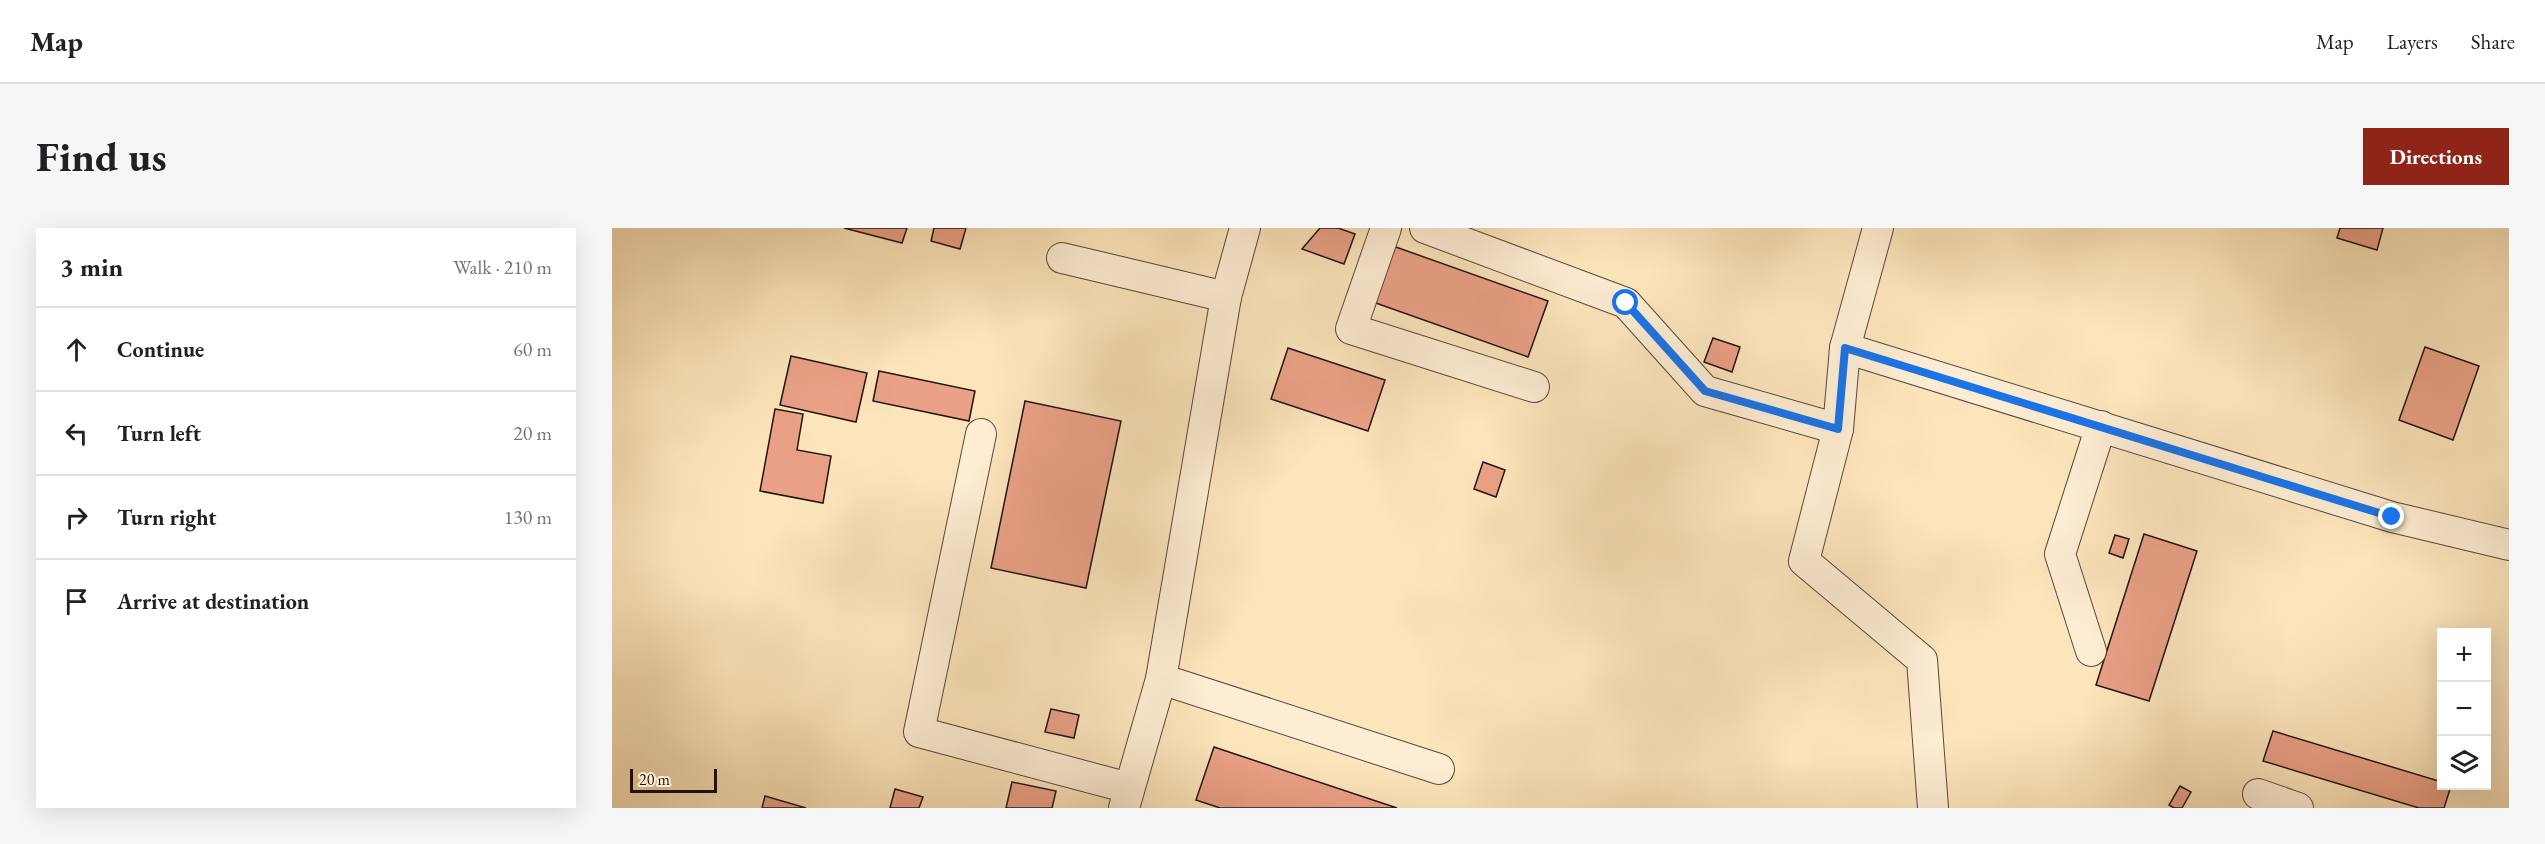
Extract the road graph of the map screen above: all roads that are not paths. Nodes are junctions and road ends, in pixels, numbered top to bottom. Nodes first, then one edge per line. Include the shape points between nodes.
1 (1245, 228) edge
2 (1386, 228) edge
3 (1425, 228) edge
4 (1878, 228) edge
5 (1062, 258) dead end
6 (1226, 297) junction
7 (1845, 348) junction
8 (1534, 387) dead end
9 (2101, 426) junction
10 (1838, 429) junction
11 (981, 434) dead end
12 (2509, 545) edge
13 (2091, 651) dead end
14 (1161, 679) junction
15 (1439, 769) dead end
16 (2258, 794) dead end
17 (1127, 798) edge
18 (1933, 808) edge
19 (2298, 808) edge

1 - 6 lane
2 - 8 lane via 1351,329
3 - 10 lane via 1626,303 1705,391
4 - 7 lane
5 - 6 lane
6 - 14 lane
7 - 9 lane
7 - 10 lane
9 - 12 lane via 2392,517
9 - 13 lane via 2060,554
10 - 18 lane via 1804,561 1922,660
11 - 17 lane via 919,732
14 - 15 lane
14 - 17 lane
16 - 19 lane

